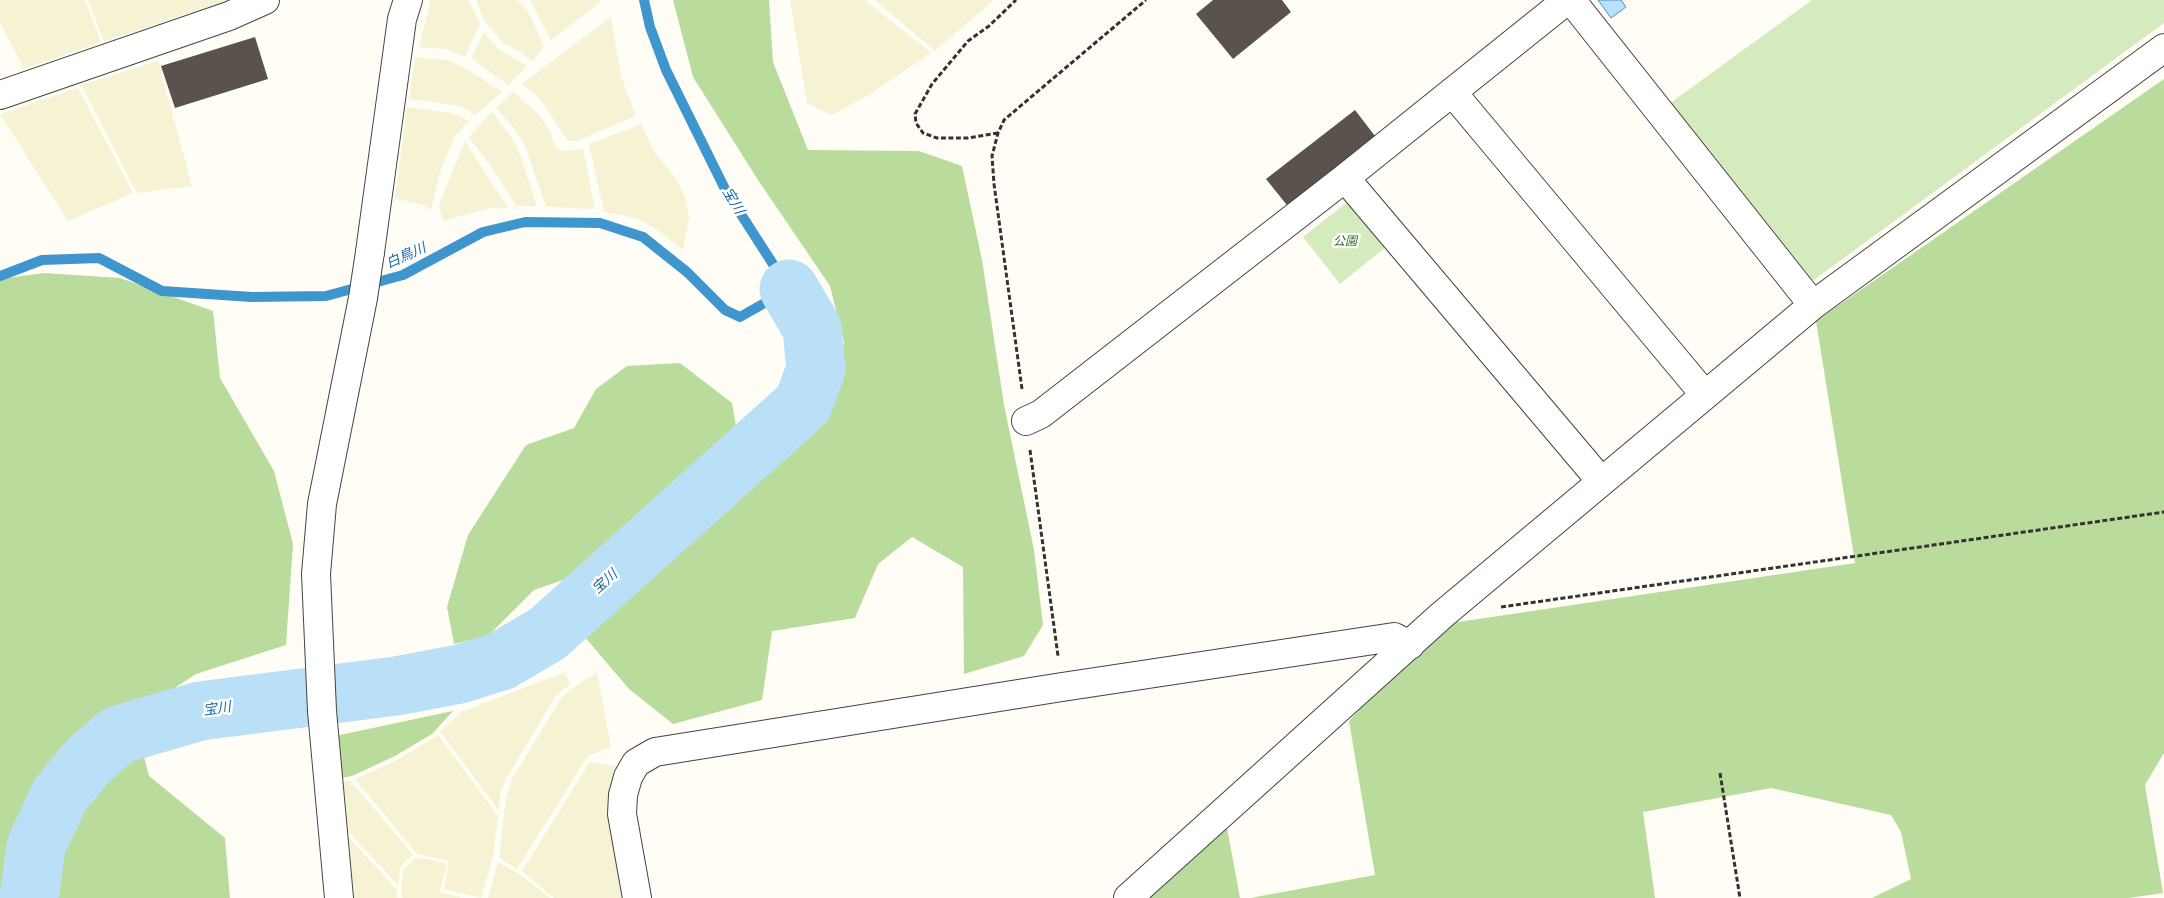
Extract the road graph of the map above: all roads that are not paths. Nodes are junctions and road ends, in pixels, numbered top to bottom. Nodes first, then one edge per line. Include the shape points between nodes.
1 (265, 0) edge
2 (408, 0) edge
3 (1567, 0) edge
4 (1571, 0) edge
5 (2164, 48) edge
6 (1452, 92) junction
7 (0, 95) edge
8 (1345, 178) junction
9 (1814, 305) junction
10 (1705, 395) junction
11 (1026, 421) road end
12 (1601, 481) junction
13 (1410, 645) junction
14 (340, 898) edge
15 (637, 898) edge
16 (1128, 898) edge

1 - 7 street via 229,16
2 - 14 street via 402,19 363,298 322,504 316,574 322,711
3 - 6 street
4 - 9 street
5 - 9 street
6 - 8 street
6 - 10 street
8 - 11 street via 1042,414
8 - 12 street
9 - 10 street
10 - 12 street
12 - 13 street
13 - 15 street via 1394,637 655,752 636,763 623,796 622,814
13 - 16 street

